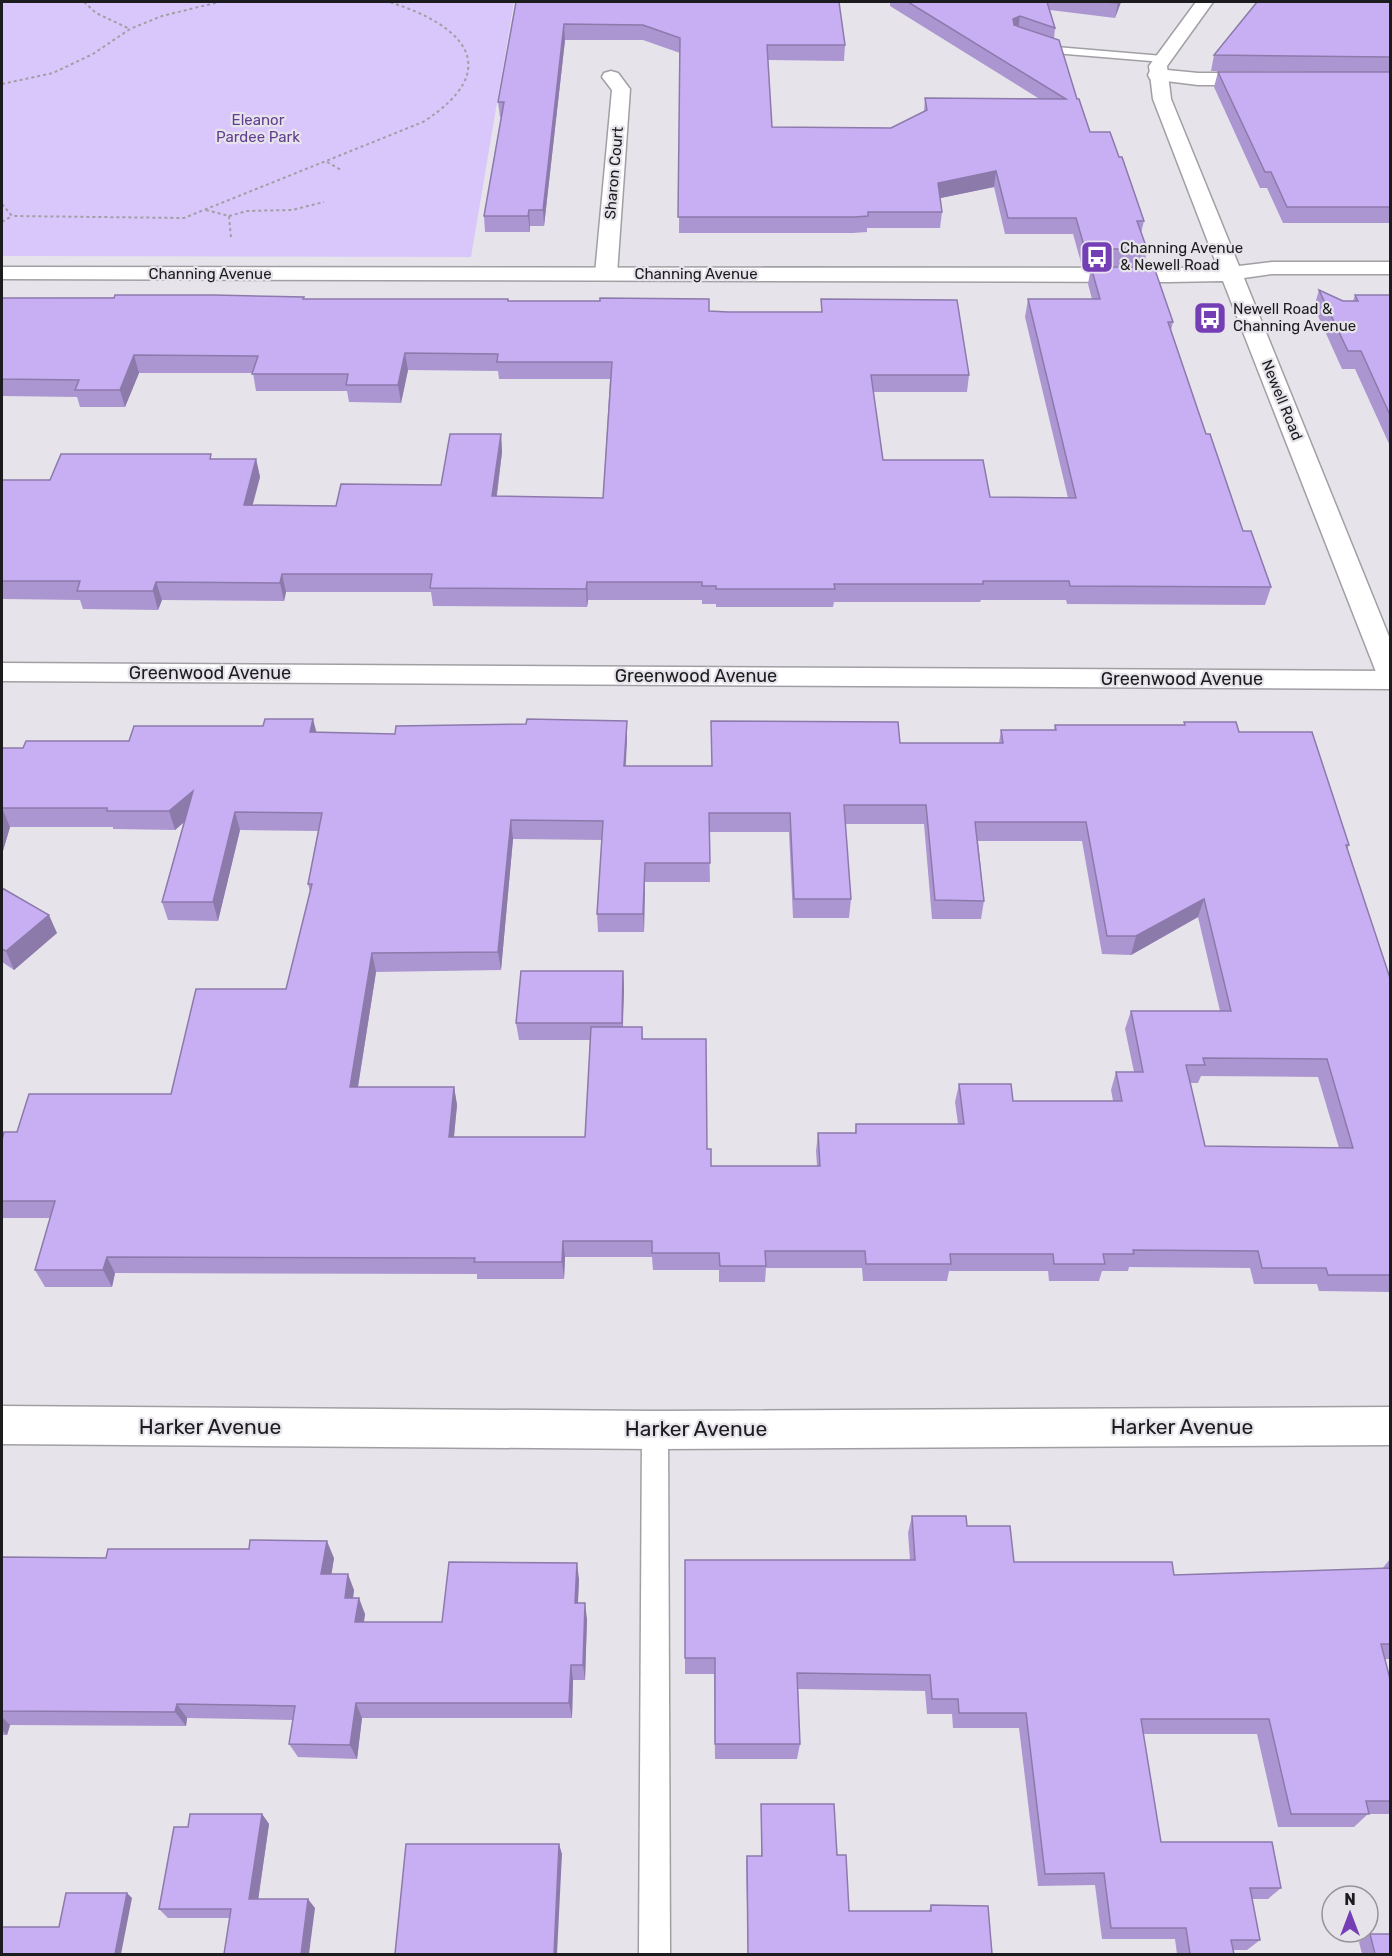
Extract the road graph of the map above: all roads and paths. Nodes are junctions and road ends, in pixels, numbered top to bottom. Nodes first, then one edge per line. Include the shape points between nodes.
1 (84, 2) edge
2 (219, 2) edge
3 (389, 2) edge
4 (1204, 2) edge
5 (130, 29) junction
6 (1026, 39) edge
7 (1160, 67) junction
8 (610, 77) dead end
9 (1277, 79) edge
10 (2, 84) edge
11 (327, 162) junction
12 (341, 170) dead end
13 (324, 202) dead end
14 (2, 204) edge
15 (206, 210) junction
16 (12, 216) junction
17 (229, 216) junction
18 (2, 222) edge
19 (232, 241) dead end
20 (1390, 268) edge
21 (2, 273) edge
22 (606, 274) junction
23 (1230, 274) junction
24 (2, 672) edge
25 (1390, 672) edge
26 (1390, 680) edge
27 (2, 1425) edge
28 (1390, 1426) edge
29 (655, 1430) junction
30 (655, 1954) edge

1 - 5 path via 96,13
2 - 5 path via 162,16
3 - 11 path via 446,26 460,39 469,65 467,76 453,99 436,115
4 - 7 street
5 - 10 path via 68,67
6 - 7 lane via 1054,50
7 - 9 street via 1198,79
7 - 23 street, Newell Road via 1162,99
8 - 22 street, Sharon Court via 621,89
11 - 12 path
11 - 15 path
13 - 17 path via 292,210 247,211
14 - 16 path
15 - 16 path via 184,218
15 - 17 path
16 - 18 path
17 - 19 path
20 - 23 street, Channing Avenue via 1272,268
21 - 22 street, Channing Avenue
22 - 23 street, Channing Avenue
23 - 25 street, Newell Road
24 - 26 street, Greenwood Avenue
27 - 29 street, Harker Avenue
28 - 29 street, Harker Avenue
29 - 30 lane

